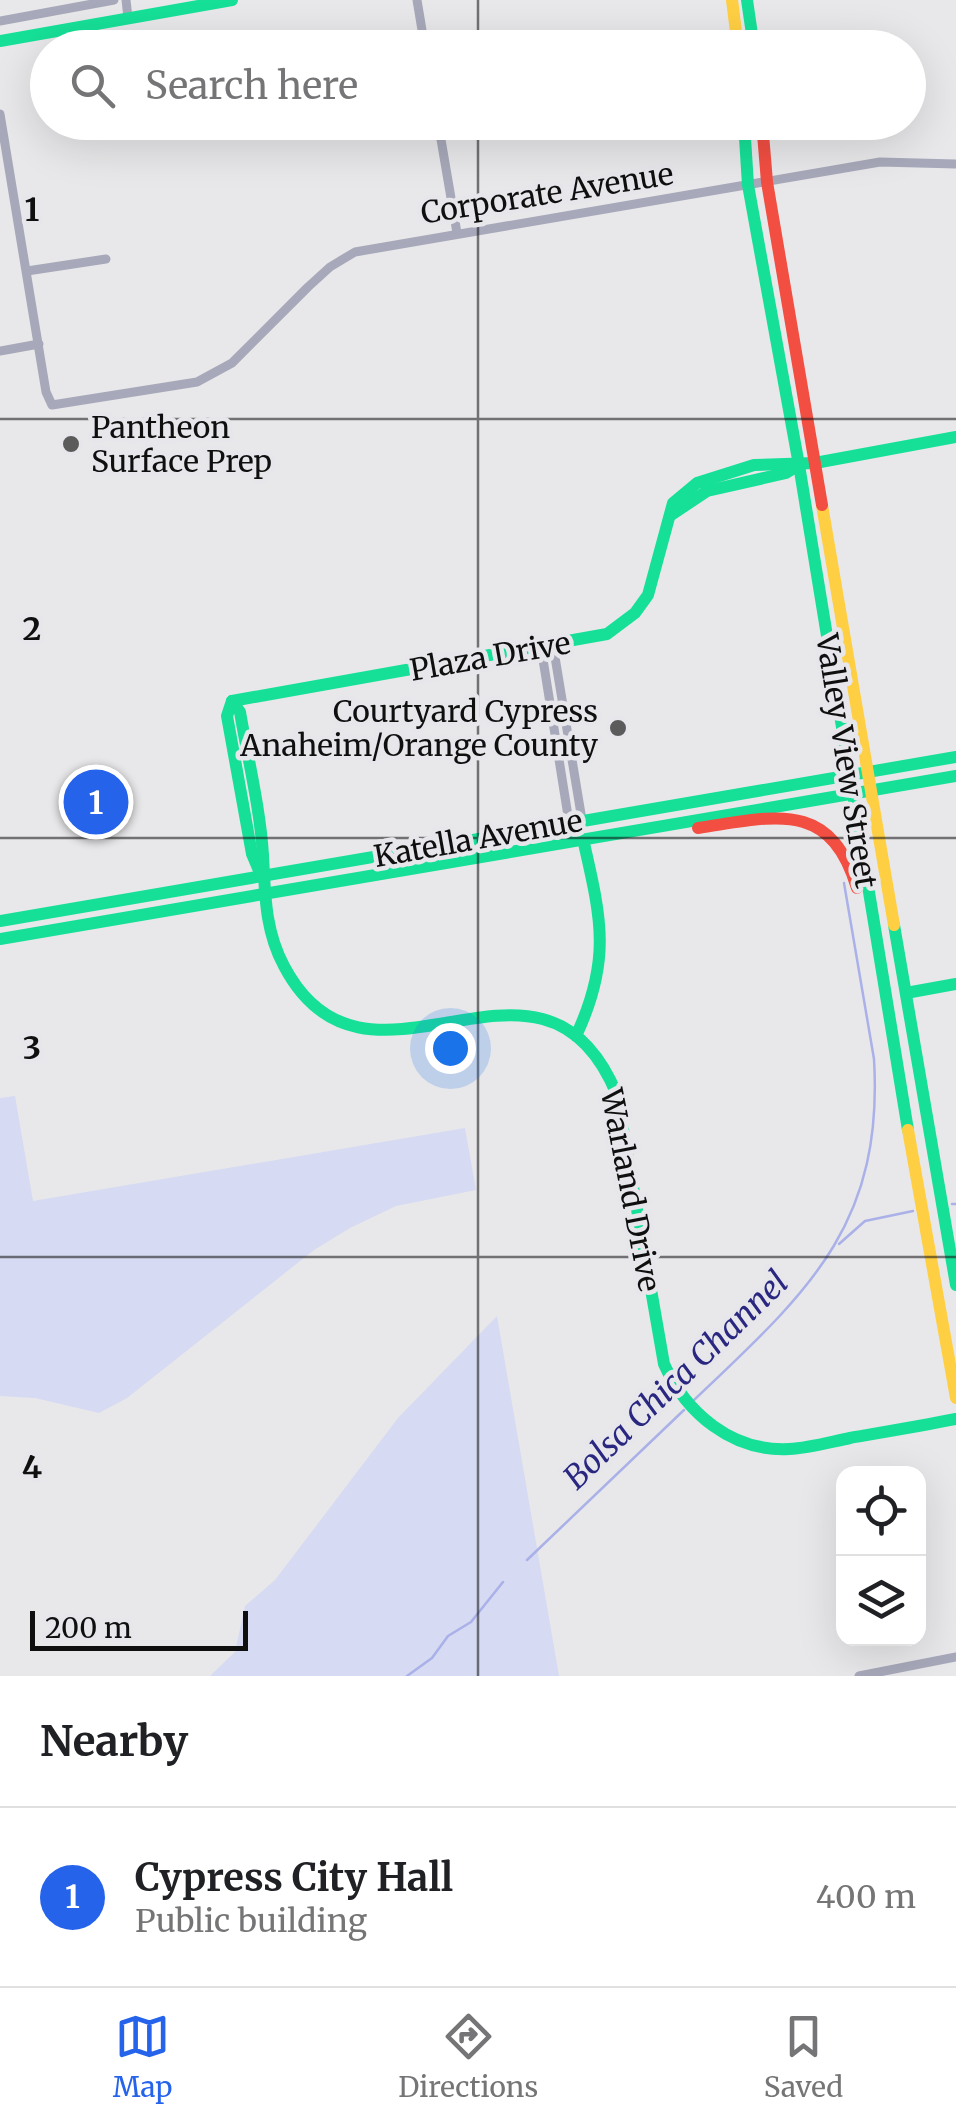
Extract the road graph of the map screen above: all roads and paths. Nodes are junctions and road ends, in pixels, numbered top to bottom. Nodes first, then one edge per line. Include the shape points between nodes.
1 (42, 0) edge
2 (114, 0) edge
3 (126, 0) edge
4 (232, 0) edge
5 (417, 0) edge
6 (732, 0) edge
7 (747, 0) edge
8 (44, 13) junction
9 (128, 18) junction
10 (0, 20) edge
11 (61, 30) edge
12 (422, 30) edge
13 (736, 30) edge
14 (751, 30) edge
15 (30, 36) edge
16 (0, 41) edge
17 (0, 114) edge
18 (441, 140) edge
19 (745, 140) edge
20 (764, 140) edge
21 (956, 164) edge
22 (767, 182) junction
23 (748, 185) junction
24 (457, 232) junction
25 (106, 258) dead end
26 (27, 271) junction
27 (39, 344) junction
28 (0, 351) edge
29 (956, 437) edge
30 (815, 462) junction
31 (799, 465) junction
32 (547, 646) junction
33 (232, 701) joint
34 (956, 757) edge
35 (868, 772) junction
36 (848, 776) junction
37 (956, 776) edge
38 (871, 790) junction
39 (851, 793) junction
40 (606, 816) junction
41 (576, 821) junction
42 (658, 826) junction
43 (583, 838) junction
44 (565, 842) junction
45 (261, 875) junction
46 (264, 893) junction
47 (0, 921) edge
48 (0, 939) edge
49 (956, 984) edge
50 (884, 988) junction
51 (906, 993) junction
52 (576, 1036) junction
53 (956, 1285) edge
54 (956, 1398) edge
55 (956, 1419) edge
56 (956, 1657) edge
57 (878, 1674) edge
58 (859, 1676) edge

1 - 8 street
2 - 8 street
3 - 9 street
4 - 9 main road
5 - 12 street
6 - 13 main road
7 - 14 main road
8 - 10 street
9 - 11 main road
15 - 16 main road
17 - 26 street
18 - 24 street
19 - 23 main road, Valley View Street
20 - 22 main road, Valley View Street
21 - 22 street, Corporate Avenue via 880,162
22 - 23 street, Corporate Avenue
22 - 30 main road, Valley View Street
23 - 24 street, Corporate Avenue
23 - 31 main road, Valley View Street
24 - 27 street, Corporate Avenue via 354,252 319,277 232,363 197,382 52,405
25 - 26 street
26 - 27 street
27 - 28 street
29 - 30 main road, Plaza Drive
30 - 31 main road, Plaza Drive
30 - 35 main road, Valley View Street
31 - 32 main road, Plaza Drive via 782,462 702,479 674,500 653,586 632,616 607,634
31 - 36 main road, Valley View Street
32 - 33 main road, Plaza Drive
32 - 41 street
33 - 45 main road, Warland Drive via 240,712
34 - 35 main road, Katella Avenue
35 - 36 main road, Katella Avenue
35 - 38 main road, Valley View Street
36 - 39 main road, Valley View Street
36 - 40 main road, Katella Avenue
37 - 38 main road, Katella Avenue
38 - 39 main road, Katella Avenue
38 - 51 main road, Valley View Street
39 - 42 main road, Katella Avenue
39 - 50 main road, Valley View Street
40 - 41 main road, Katella Avenue
40 - 43 main road
41 - 44 main road via 580,828
41 - 45 main road, Katella Avenue
42 - 43 main road, Katella Avenue
42 - 50 main road via 688,829 783,817 825,830 853,865
43 - 44 main road, Katella Avenue
43 - 52 main road via 603,960 592,1006
44 - 46 main road, Katella Avenue
45 - 46 main road, Warland Drive
45 - 47 main road, Katella Avenue
46 - 48 main road, Katella Avenue
46 - 52 main road, Warland Drive via 288,978 320,1011 372,1031 518,1013
49 - 51 main road
50 - 54 main road, Valley View Street
51 - 53 main road, Valley View Street
52 - 55 main road, Warland Drive via 605,1067 616,1094 664,1364 689,1408 743,1442 785,1449
56 - 57 street
57 - 58 street

